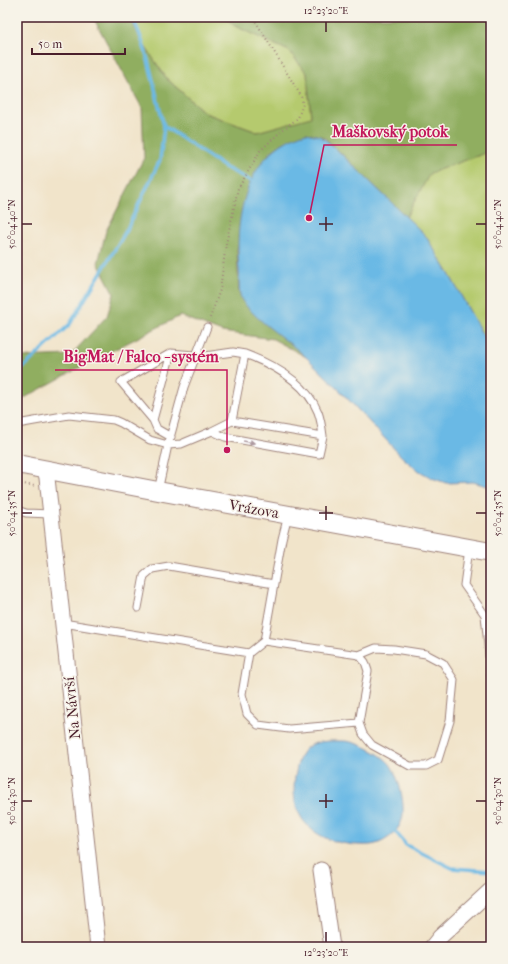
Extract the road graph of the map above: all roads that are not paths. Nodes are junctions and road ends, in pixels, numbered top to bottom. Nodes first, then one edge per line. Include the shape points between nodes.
1 (207, 327) road end
2 (171, 353) junction
3 (245, 354) junction
4 (196, 355) junction
5 (153, 420) junction
6 (232, 421) junction
7 (17, 424) edge
8 (212, 431) junction
9 (323, 436) junction
10 (171, 437) junction
11 (168, 445) junction
12 (17, 464) edge
13 (46, 469) junction
14 (158, 491) junction
15 (17, 510) edge
16 (51, 514) junction
17 (288, 515) junction
18 (469, 548) junction
19 (491, 552) edge
20 (274, 584) junction
21 (138, 608) dead end
22 (63, 623) junction
23 (264, 641) junction
24 (248, 653) junction
25 (359, 655) junction
26 (491, 676) edge
27 (359, 723) junction
28 (321, 870) dead end
29 (491, 890) edge
30 (98, 947) edge
31 (332, 947) edge
32 (432, 947) edge

1 - 4 lane
2 - 4 lane
2 - 5 lane
2 - 5 lane via 121,382
3 - 4 lane via 233,352
3 - 6 lane
3 - 9 lane via 270,364 296,382 311,398 319,412
4 - 10 lane
5 - 10 lane via 156,429
6 - 8 lane
6 - 9 lane
7 - 11 lane via 69,415 114,420 150,440
8 -> 9 lane via 225,437 319,454
8 - 11 lane via 181,444
10 - 11 lane
11 - 14 lane
12 - 13 street, Vrázova
13 - 14 street, Vrázova
13 - 16 street, Na Návrší
14 - 17 street, Vrázova
15 - 16 lane
16 - 22 street, Na Návrší
17 - 18 street, Vrázova
17 - 20 lane
18 - 19 street, Vrázova
18 - 26 lane via 464,586 485,615
20 - 21 lane via 169,566 152,569 144,576
20 - 23 lane
22 - 24 lane
22 - 30 street, Na Návrší
23 - 24 lane
23 - 25 lane
24 - 27 lane via 242,694 247,714 258,725 289,729
25 - 27 lane via 368,671
25 - 27 lane via 376,648 394,648 426,654 443,663 454,680 450,721 438,760 426,766 410,766 372,745
28 - 31 street
29 - 32 street

